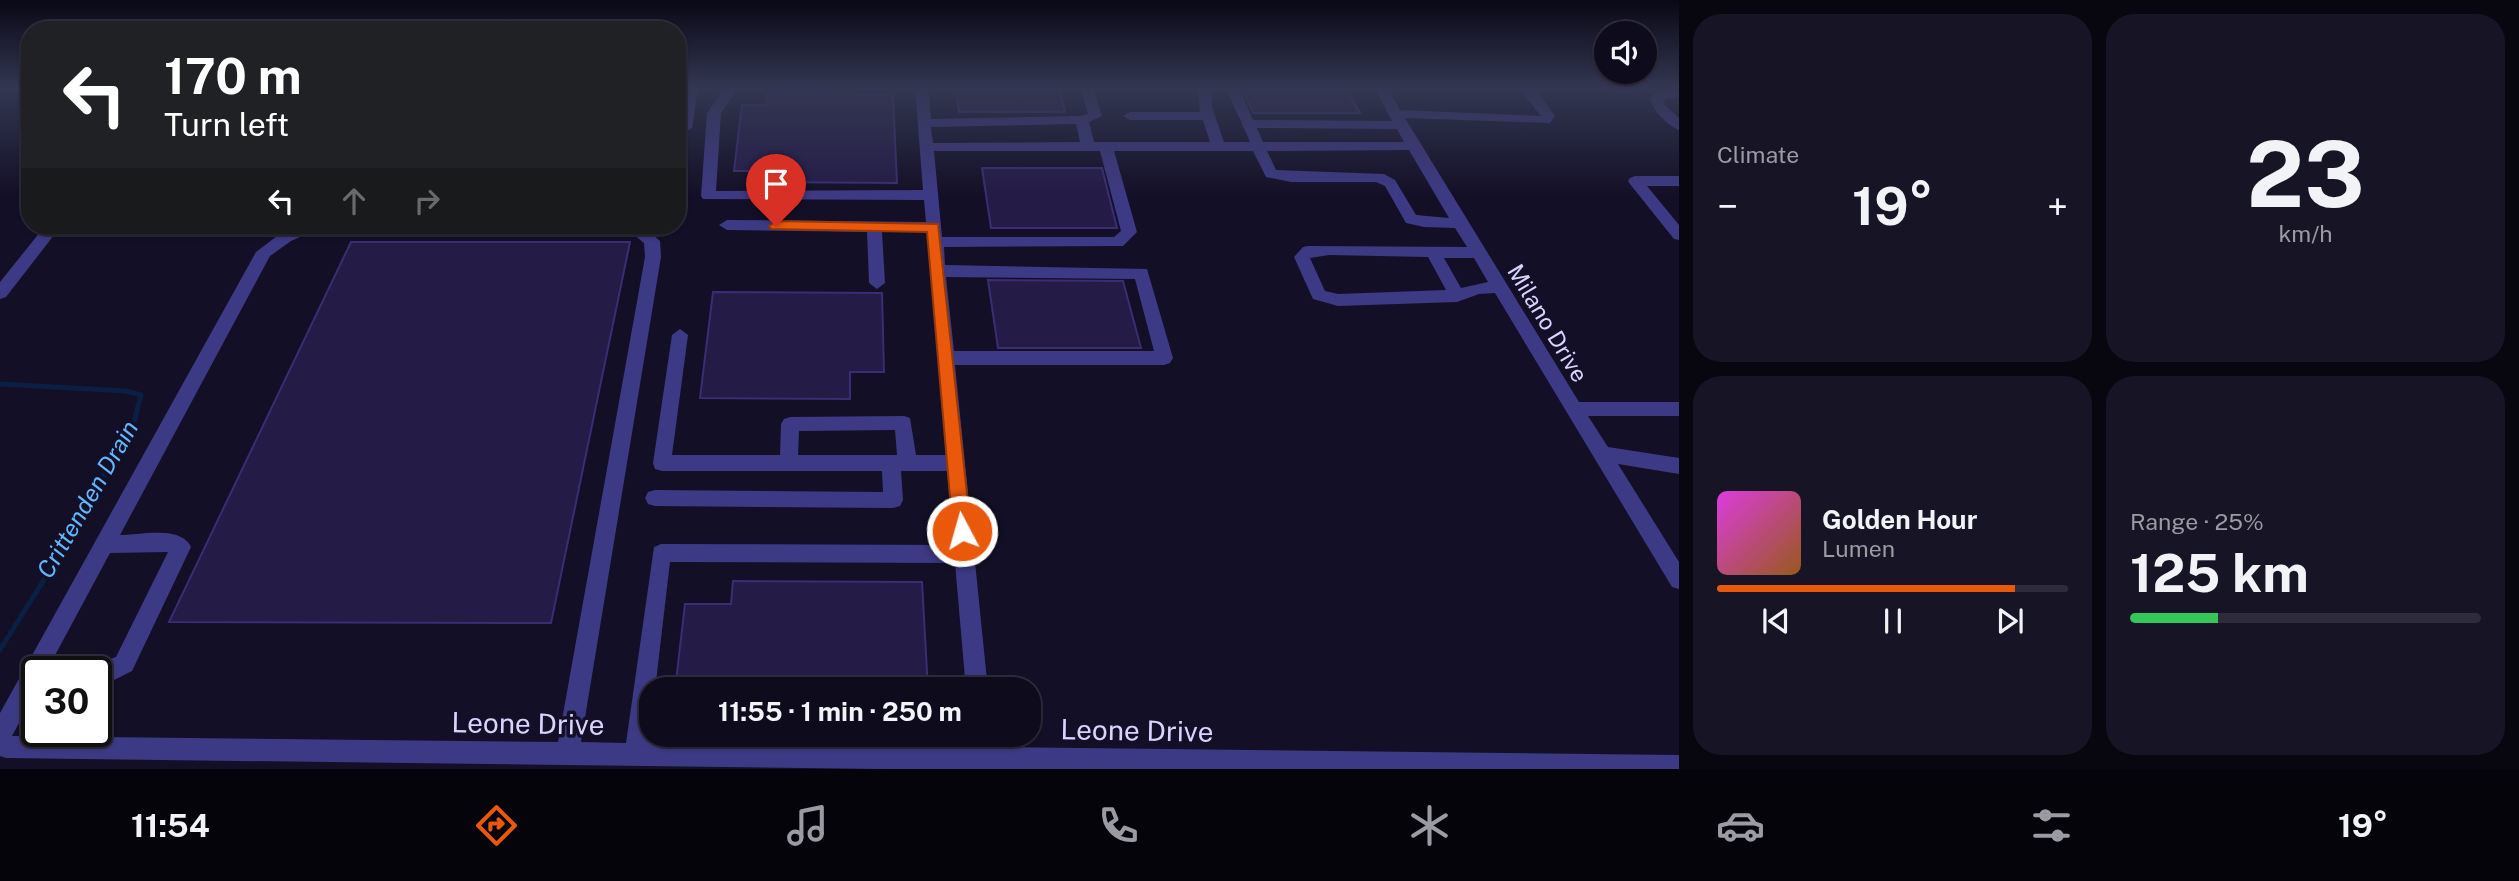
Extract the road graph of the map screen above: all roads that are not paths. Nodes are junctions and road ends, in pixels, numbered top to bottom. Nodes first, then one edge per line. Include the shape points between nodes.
1 (713, 124) edge
2 (924, 124) joint
3 (928, 124) edge
4 (1083, 124) edge
5 (1211, 124) edge
6 (1247, 124) joint
7 (1251, 124) edge
8 (1400, 124) edge
9 (1219, 146) junction
10 (1257, 146) junction
11 (1413, 146) junction
12 (926, 147) junction
13 (1088, 147) junction
14 (1106, 147) junction
15 (1679, 181) edge
16 (930, 195) junction
17 (1460, 223) junction
18 (727, 225) dead end
19 (874, 227) junction
20 (934, 234) junction
21 (45, 235) edge
22 (290, 235) edge
23 (644, 235) edge
24 (1679, 235) edge
25 (1433, 252) junction
26 (1478, 253) junction
27 (938, 271) junction
28 (877, 283) dead end
29 (1499, 287) junction
30 (0, 293) edge
31 (1457, 296) junction
32 (680, 335) dead end
33 (946, 358) junction
34 (1574, 409) junction
35 (1679, 409) edge
36 (1601, 454) junction
37 (789, 463) junction
38 (899, 463) junction
39 (956, 463) junction
40 (1679, 466) edge
41 (655, 498) dead end
42 (105, 544) junction
43 (964, 554) junction
44 (1679, 580) edge
45 (45, 656) edge
46 (112, 670) edge
47 (976, 677) edge
48 (21, 703) edge
49 (2, 742) edge
50 (568, 753) junction
51 (636, 754) junction
52 (692, 762) edge
53 (822, 762) edge
54 (984, 764) edge
55 (1150, 765) edge
56 (1278, 765) edge
57 (1350, 766) edge
58 (1467, 766) edge
59 (1679, 767) edge

1 - 16 street via 708,196
2 - 3 street
2 - 12 street
4 - 13 street
5 - 9 street
6 - 7 street
6 - 10 street
8 - 11 street, Milano Drive
9 - 10 street
9 - 14 street
10 - 11 street
10 - 17 street via 1271,174 1379,177 1390,183 1411,219
11 - 17 street, Milano Drive
12 - 13 street
12 - 16 street
13 - 14 street
14 - 20 street via 1129,232 1118,242
15 - 24 street via 1635,181
16 - 20 street
17 - 26 street, Milano Drive
18 - 19 street
19 - 20 street
19 - 28 street
20 - 27 street
21 - 30 street
22 - 42 street via 264,252
23 - 50 street via 652,241 653,257
25 - 26 street
25 - 31 street
25 - 31 street via 1329,250 1308,251 1303,257 1320,295 1329,298
26 - 29 street, Milano Drive
27 - 33 street
27 - 33 street via 1141,273 1164,358
29 - 31 street via 1477,288
29 - 34 street, Milano Drive
32 - 37 street via 662,463
33 - 39 street
34 - 35 street
34 - 36 street, Milano Drive
36 - 40 street
36 - 44 street, Milano Drive
37 - 38 street
37 - 38 street via 790,424 904,423
38 - 39 street
38 - 41 street via 893,500
39 - 43 street
42 - 45 street
42 - 46 street via 176,543 181,547 124,663
43 - 47 street
43 - 51 street via 661,553
48 - 49 street
49 - 50 street, Leone Drive
50 - 51 street, Leone Drive
51 - 52 street, Leone Drive
52 - 53 street, Leone Drive
53 - 54 street, Leone Drive
54 - 55 street, Leone Drive
55 - 56 street, Leone Drive
56 - 57 street, Leone Drive
57 - 58 street, Leone Drive
58 - 59 street, Leone Drive

